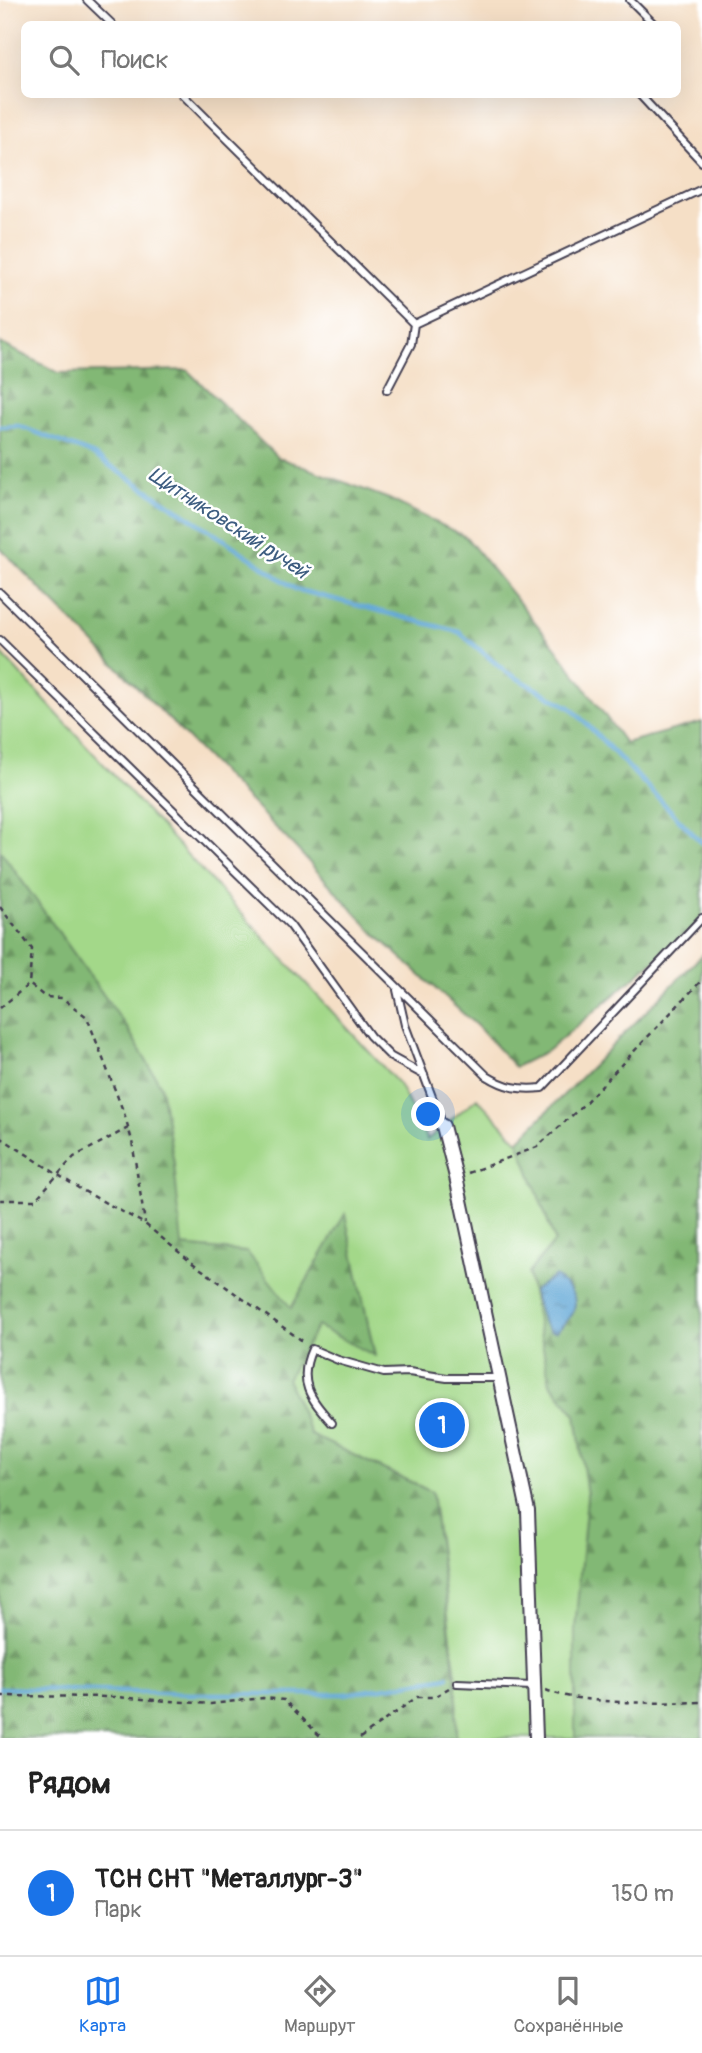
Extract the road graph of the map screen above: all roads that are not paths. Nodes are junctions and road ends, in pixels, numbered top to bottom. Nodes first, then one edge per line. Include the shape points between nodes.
1 (87, 0) edge
2 (630, 0) edge
3 (109, 21) edge
4 (651, 21) edge
5 (186, 98) edge
6 (643, 98) edge
7 (702, 162) edge
8 (702, 189) edge
9 (414, 324) junction
10 (387, 390) dead end
11 (0, 593) edge
12 (0, 640) edge
13 (702, 918) edge
14 (397, 988) junction
15 (424, 1075) junction
16 (443, 1126) joint
17 (499, 1378) junction
18 (332, 1423) dead end
19 (457, 1683) road end
20 (535, 1686) junction
21 (536, 1738) edge

1 - 3 lane
2 - 4 lane
5 - 9 lane
6 - 7 lane
8 - 9 lane
9 - 10 lane via 411,345
11 - 14 lane
12 - 15 lane via 290,925 370,1036 391,1057
13 - 14 lane via 542,1088 512,1088 487,1076
14 - 15 lane
15 - 16 lane
16 - 17 street
17 - 18 lane via 384,1373 312,1349 304,1367 311,1398
17 - 20 street via 528,1511
19 - 20 lane
20 - 21 street

